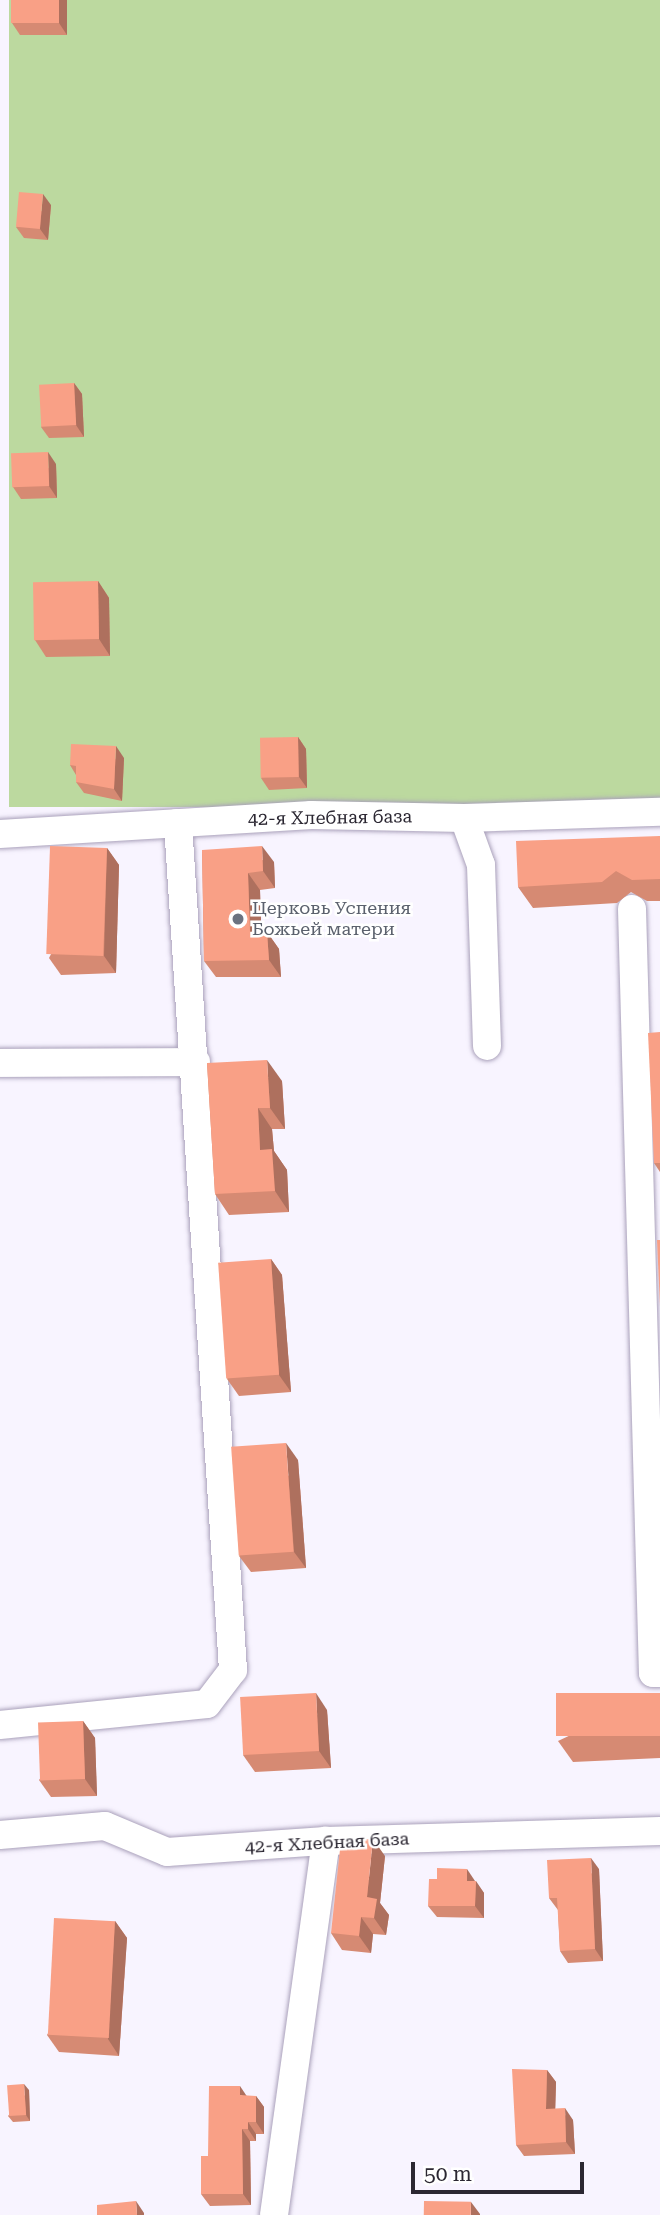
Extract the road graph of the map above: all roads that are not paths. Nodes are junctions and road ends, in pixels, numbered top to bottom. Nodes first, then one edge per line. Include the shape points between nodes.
1 (660, 812) edge
2 (464, 818) junction
3 (178, 823) junction
4 (0, 834) edge
5 (632, 909) dead end
6 (487, 1046) dead end
7 (196, 1062) junction
8 (0, 1063) edge
9 (660, 1673) edge
10 (0, 1725) edge
11 (660, 1831) edge
12 (0, 1835) edge
13 (326, 1841) junction
14 (274, 2215) edge

1 - 2 street, 42-я Хлебная база
2 - 3 street, 42-я Хлебная база via 311,815
2 - 6 street via 481,865
3 - 4 street, 42-я Хлебная база
3 - 7 street
5 - 9 street via 653,1673
7 - 8 street
7 - 10 street via 233,1670 207,1704
11 - 13 street, 42-я Хлебная база
12 - 13 street, 42-я Хлебная база via 105,1826 167,1852
13 - 14 street

